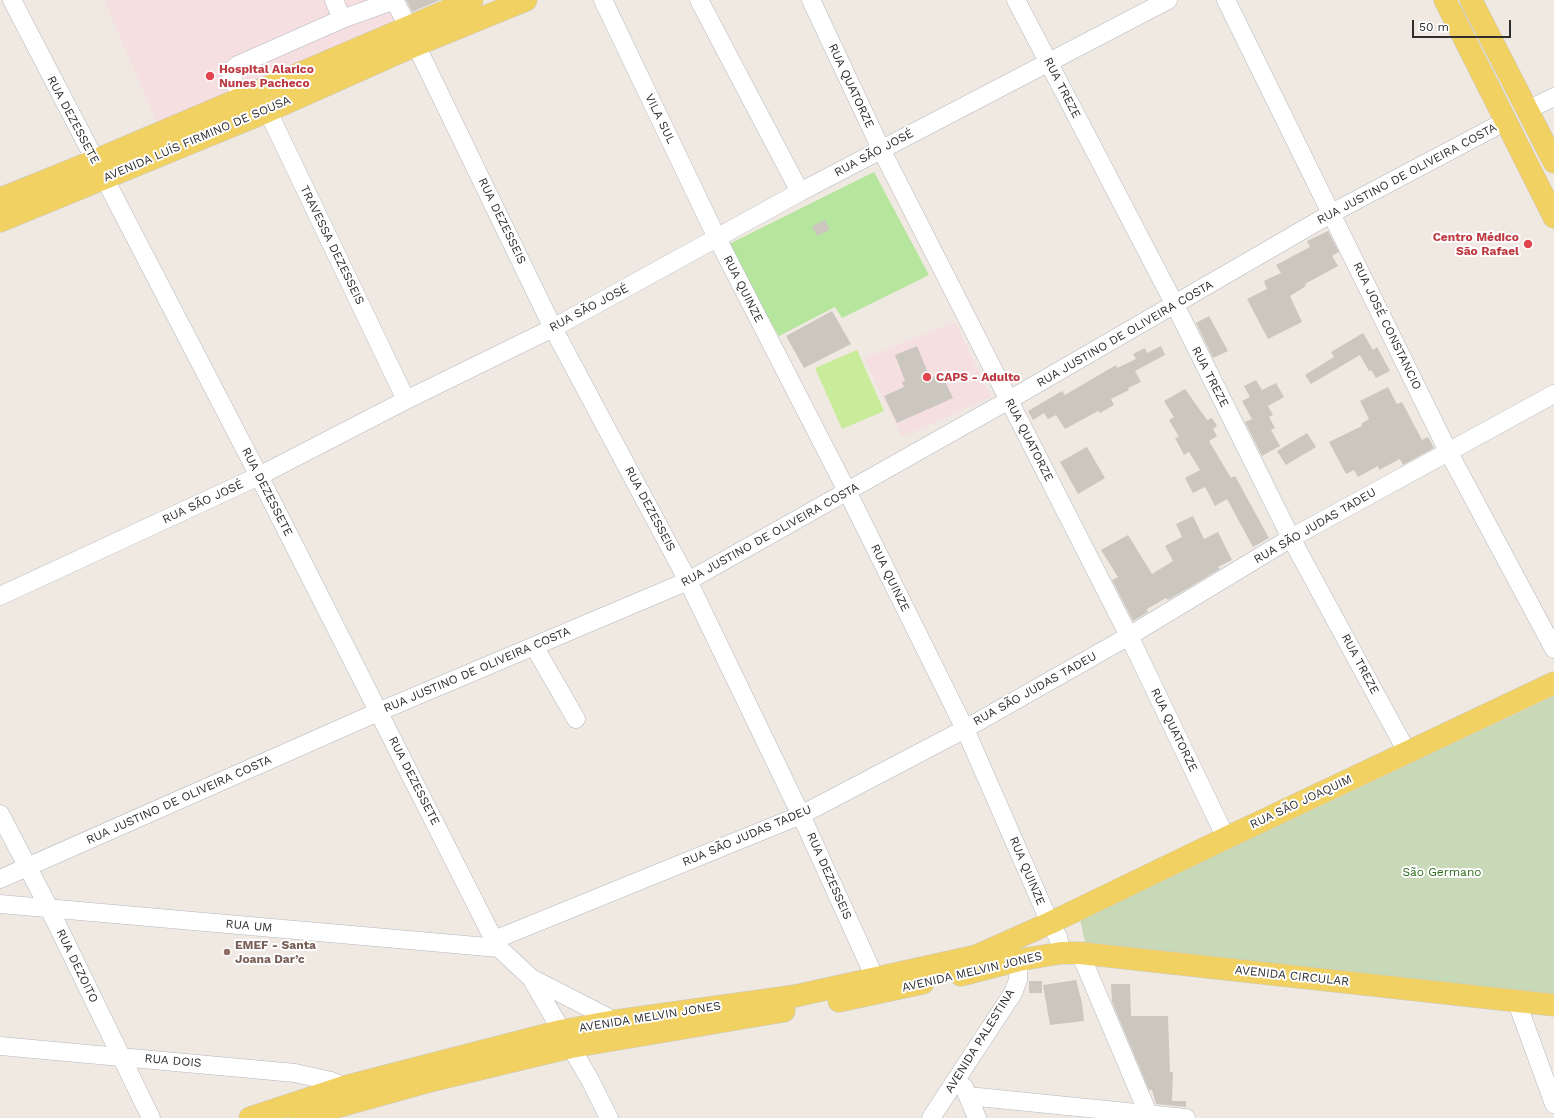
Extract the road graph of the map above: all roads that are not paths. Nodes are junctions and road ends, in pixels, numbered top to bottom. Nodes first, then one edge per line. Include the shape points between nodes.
1 (12, 0) edge
2 (334, 0) edge
3 (394, 0) edge
4 (472, 0) edge
5 (526, 0) edge
6 (603, 0) edge
7 (699, 0) edge
8 (811, 0) edge
9 (1016, 0) edge
10 (1168, 0) edge
11 (1226, 0) edge
12 (1471, 0) edge
13 (1447, 1) edge
14 (342, 19) junction
15 (412, 36) junction
16 (1048, 62) junction
17 (250, 94) junction
18 (1554, 97) edge
19 (1527, 110) junction
20 (268, 111) junction
21 (1506, 122) junction
22 (881, 150) junction
23 (1554, 162) edge
24 (100, 170) junction
25 (800, 192) junction
26 (0, 199) edge
27 (1332, 213) junction
28 (1554, 216) edge
29 (0, 221) edge
30 (717, 238) junction
31 (1174, 305) junction
32 (553, 328) junction
33 (1554, 394) edge
34 (406, 400) junction
35 (1009, 400) junction
36 (1448, 451) junction
37 (259, 476) junction
38 (848, 493) junction
39 (1291, 538) junction
40 (688, 581) junction
41 (0, 596) edge
42 (1129, 636) junction
43 (534, 646) junction
44 (1554, 649) edge
45 (1554, 683) edge
46 (378, 712) junction
47 (576, 719) dead end
48 (965, 728) junction
49 (1407, 752) junction
50 (0, 814) edge
51 (801, 815) junction
52 (1226, 838) junction
53 (28, 866) junction
54 (0, 879) edge
55 (0, 904) edge
56 (49, 908) junction
57 (1050, 923) junction
58 (497, 944) junction
59 (1071, 953) junction
60 (1019, 960) junction
61 (530, 978) junction
62 (875, 978) junction
63 (1516, 1000) junction
64 (1554, 1005) edge
65 (615, 1021) junction
66 (566, 1039) junction
67 (0, 1046) edge
68 (121, 1056) junction
69 (959, 1074) junction
70 (344, 1088) junction
71 (968, 1096) junction
72 (1554, 1104) edge
73 (1150, 1116) edge
74 (151, 1118) edge
75 (250, 1118) edge
76 (296, 1118) edge
77 (609, 1118) edge
78 (931, 1118) edge
79 (977, 1118) edge
80 (1186, 1118) edge

1 - 24 street, RUA DEZESSETE
2 - 14 street
3 - 14 street
3 - 15 street, RUA DEZESSEIS
4 - 15 main road, AVENIDA LUÍS FIRMINO DE SOUSA
5 - 15 main road, AVENIDA LUÍS FIRMINO DE SOUSA
6 - 30 street, VILA SUL
7 - 25 street
8 - 22 street, RUA QUATORZE
9 - 16 street, RUA TREZE
10 - 16 street, RUA SÃO JOSÉ
11 - 27 street, RUA JOSÉ CONSTANCIO
12 - 19 main road
13 - 21 main road
14 - 17 street, TRAVESSA DEZESSEIS via 238,65 232,70 231,76
15 - 17 main road, AVENIDA LUÍS FIRMINO DE SOUSA
15 - 20 main road, AVENIDA LUÍS FIRMINO DE SOUSA
15 - 32 street, RUA DEZESSEIS
16 - 22 street, RUA SÃO JOSÉ
16 - 31 street, RUA TREZE
17 - 20 street, TRAVESSA DEZESSEIS
17 - 24 main road, AVENIDA LUÍS FIRMINO DE SOUSA
18 - 19 street
19 - 23 main road
20 - 24 main road, AVENIDA LUÍS FIRMINO DE SOUSA
20 - 34 street, TRAVESSA DEZESSEIS
21 - 27 street, RUA JUSTINO DE OLIVEIRA COSTA
21 - 28 main road
22 - 25 street, RUA SÃO JOSÉ
22 - 35 street, RUA QUATORZE
24 - 26 main road, AVENIDA LUÍS FIRMINO DE SOUSA
24 - 29 main road, AVENIDA LUÍS FIRMINO DE SOUSA
24 - 37 street, RUA DEZESSETE
25 - 30 street, RUA SÃO JOSÉ
27 - 31 street, RUA JUSTINO DE OLIVEIRA COSTA
27 - 36 street, RUA JOSÉ CONSTANCIO
30 - 32 street, RUA SÃO JOSÉ
30 - 38 street, RUA QUINZE
31 - 35 street, RUA JUSTINO DE OLIVEIRA COSTA
31 - 39 street, RUA TREZE
32 - 34 street, RUA SÃO JOSÉ
32 - 40 street, RUA DEZESSEIS
33 - 36 street, RUA SÃO JUDAS TADEU
34 - 37 street, RUA SÃO JOSÉ
35 - 38 street, RUA JUSTINO DE OLIVEIRA COSTA
35 - 42 street, RUA QUATORZE
36 - 39 street, RUA SÃO JUDAS TADEU
36 - 44 street, RUA JOSÉ CONSTANCIO
37 - 41 street, RUA SÃO JOSÉ
37 - 46 street, RUA DEZESSETE
38 - 40 street, RUA JUSTINO DE OLIVEIRA COSTA
38 - 48 street, RUA QUINZE
39 - 42 street, RUA SÃO JUDAS TADEU
39 - 49 street, RUA TREZE
40 - 43 street, RUA JUSTINO DE OLIVEIRA COSTA
40 - 51 street, RUA DEZESSEIS
42 - 48 street, RUA SÃO JUDAS TADEU
42 - 52 street, RUA QUATORZE
43 - 46 street, RUA JUSTINO DE OLIVEIRA COSTA
43 - 47 street
45 - 49 main road, RUA SÃO JOAQUIM
46 - 53 street, RUA JUSTINO DE OLIVEIRA COSTA
46 - 58 street, RUA DEZESSETE
48 - 51 street, RUA SÃO JUDAS TADEU
48 - 57 street, RUA QUINZE
49 - 52 main road, RUA SÃO JOAQUIM
50 - 53 street, RUA DEZOITO
51 - 58 street, RUA SÃO JUDAS TADEU
51 - 62 street, RUA DEZESSEIS
52 - 57 main road, RUA SÃO JOAQUIM
53 - 54 street, RUA JUSTINO DE OLIVEIRA COSTA
53 - 56 street, RUA DEZOITO
55 - 56 street, RUA UM
56 - 58 street, RUA UM
56 - 68 street, RUA DEZOITO
57 - 59 street
57 - 62 main road, AVENIDA MELVIN JONES via 976,956
58 - 61 street, RUA DEZESSETE
59 - 60 main road, AVENIDA MELVIN JONES
59 - 63 main road, AVENIDA CIRCULAR
59 - 73 street
60 - 66 main road, AVENIDA MELVIN JONES via 876,994 725,1022
60 - 69 street, AVENIDA PALESTINA via 1018,980 1013,992
61 - 65 street, RUA DEZESSETE
61 - 66 street, RUA DEZESSETE
62 - 65 main road, AVENIDA MELVIN JONES via 795,996
63 - 64 main road, AVENIDA CIRCULAR
63 - 72 street
65 - 66 main road, AVENIDA MELVIN JONES
66 - 70 main road, AVENIDA MELVIN JONES
66 - 76 main road, AVENIDA MELVIN JONES via 434,1080
66 - 77 street, RUA DEZESSETE
67 - 68 street, RUA DOIS
68 - 70 street, RUA DOIS via 295,1073 331,1081
68 - 74 street, RUA DEZOITO
69 - 71 street
69 - 78 street, AVENIDA PALESTINA
70 - 75 main road, AVENIDA MELVIN JONES
71 - 73 street
71 - 79 street
73 - 80 street

